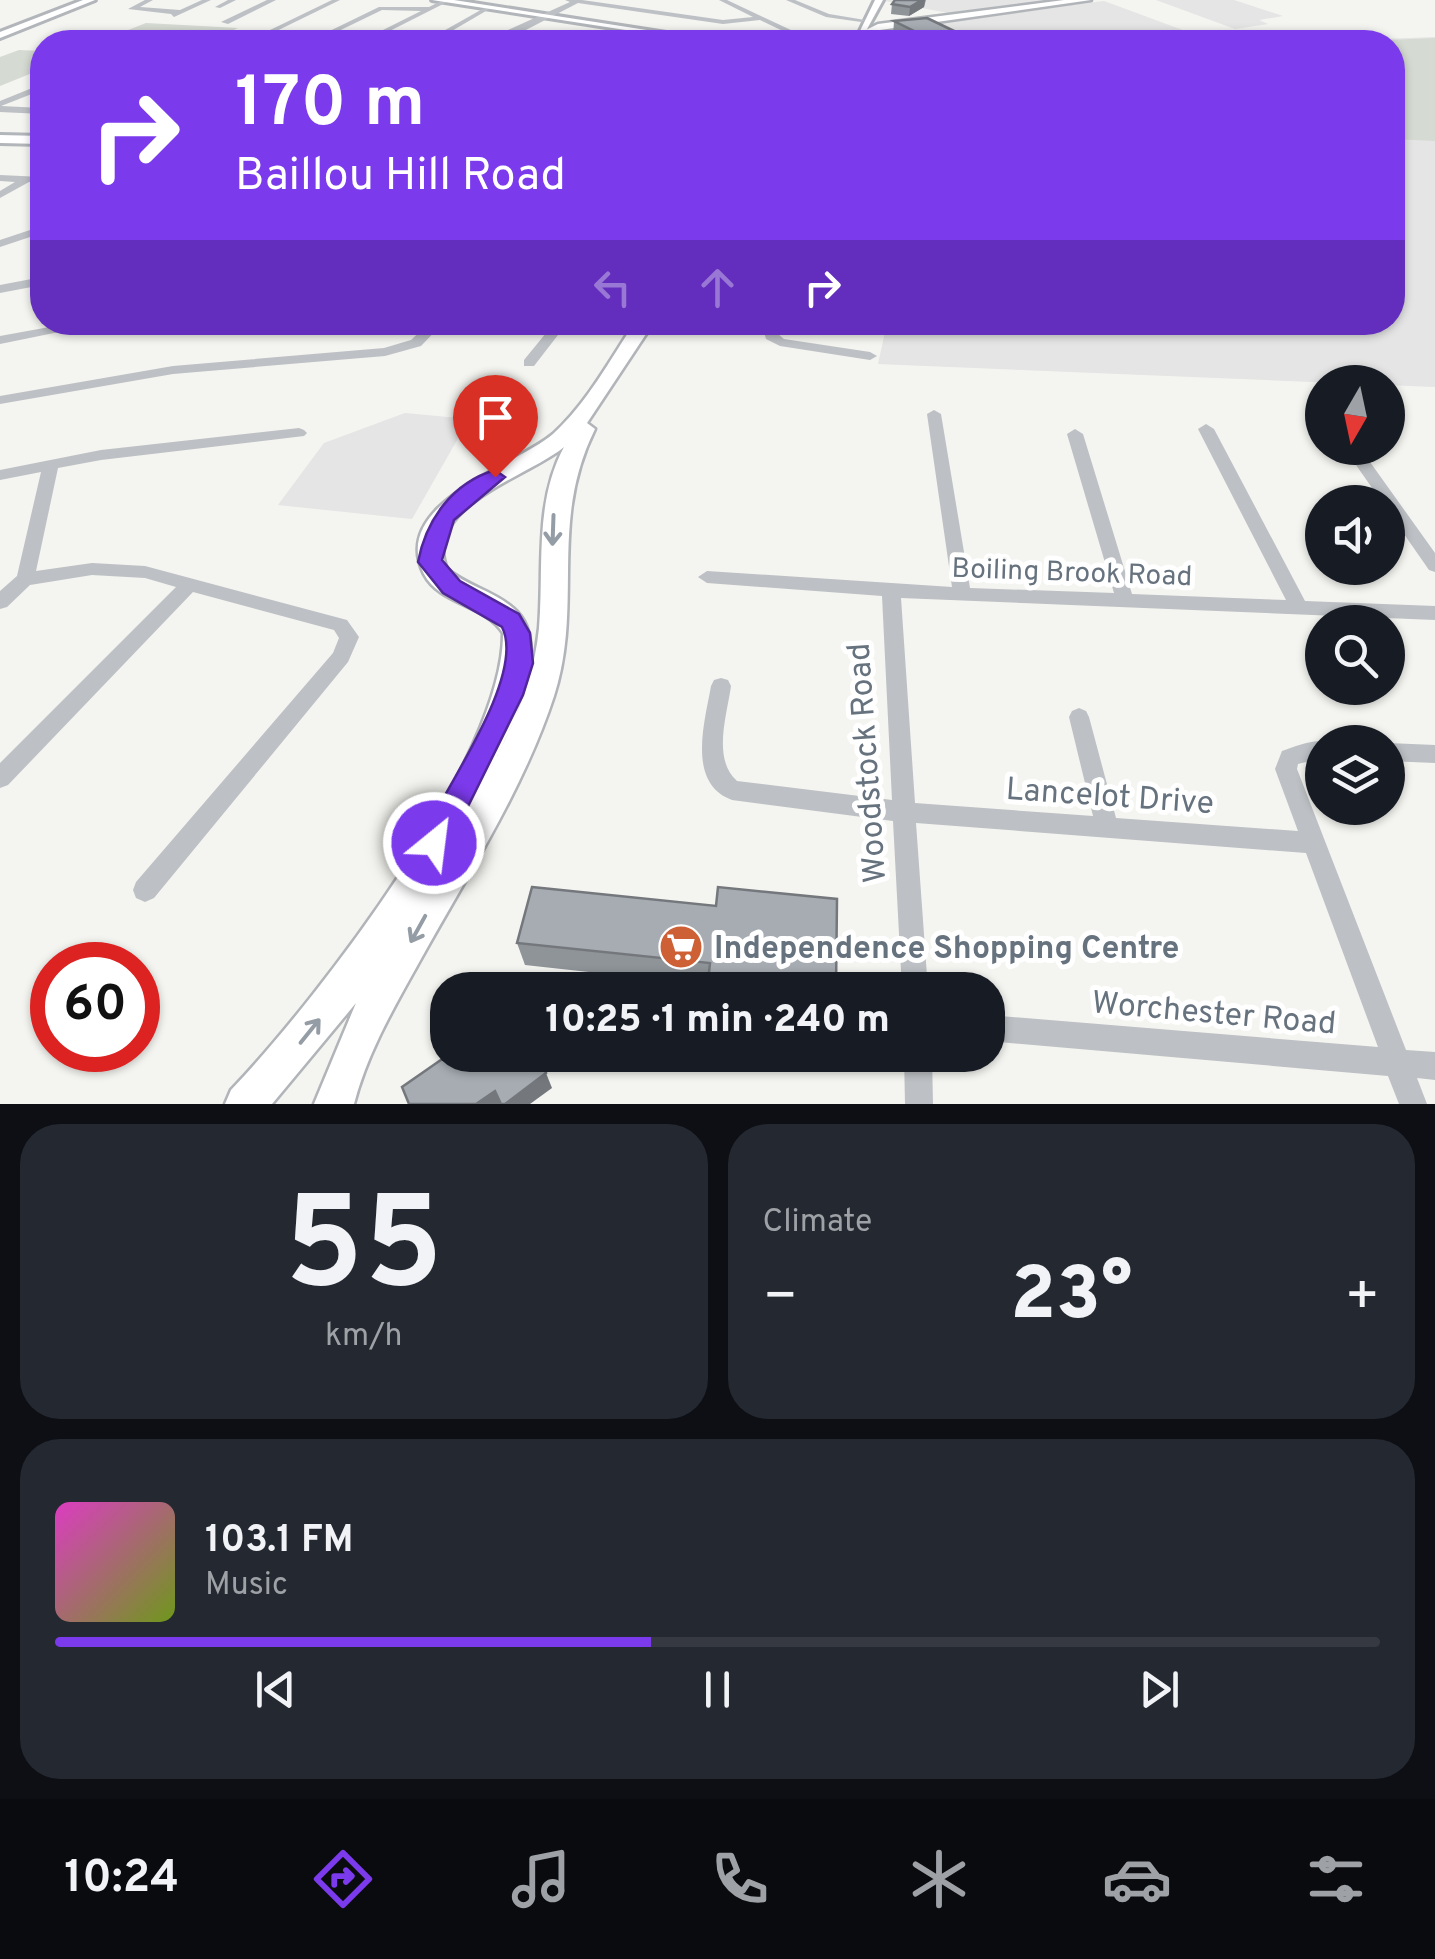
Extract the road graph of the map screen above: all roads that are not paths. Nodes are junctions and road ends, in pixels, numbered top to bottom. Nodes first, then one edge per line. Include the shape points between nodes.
1 (91, 0) edge
2 (150, 0) edge
3 (208, 0) edge
4 (233, 0) edge
5 (273, 0) edge
6 (336, 0) edge
7 (650, 0) edge
8 (722, 0) edge
9 (791, 0) edge
10 (1086, 0) edge
11 (573, 1) edge
12 (438, 4) edge
13 (876, 4) edge
14 (218, 7) dead end
15 (488, 8) junction
16 (638, 10) junction
17 (542, 16) junction
18 (761, 18) junction
19 (225, 22) dead end
20 (274, 30) edge
21 (335, 30) edge
22 (387, 30) edge
23 (449, 30) edge
24 (516, 30) edge
25 (635, 30) edge
26 (789, 30) edge
27 (857, 30) edge
28 (860, 30) edge
29 (863, 30) edge
30 (0, 35) edge
31 (30, 93) edge
32 (0, 107) edge
33 (30, 110) edge
34 (0, 139) edge
35 (30, 140) edge
36 (0, 178) edge
37 (26, 179) junction
38 (30, 179) edge
39 (0, 194) edge
40 (30, 233) edge
41 (0, 244) edge
42 (30, 284) edge
43 (0, 288) edge
44 (30, 335) edge
45 (425, 335) edge
46 (552, 335) edge
47 (636, 335) edge
48 (649, 335) edge
49 (771, 335) edge
50 (0, 340) edge
51 (870, 356) dead end
52 (529, 363) dead end
53 (0, 400) edge
54 (934, 414) dead end
55 (1206, 429) dead end
56 (299, 433) dead end
57 (1075, 434) dead end
58 (530, 460) junction
59 (51, 464) junction
60 (1364, 465) edge
61 (564, 466) junction
62 (0, 475) edge
63 (1435, 566) edge
64 (707, 577) dead end
65 (26, 579) junction
66 (190, 584) junction
67 (891, 590) junction
68 (962, 594) junction
69 (1125, 601) junction
70 (0, 602) edge
71 (553, 607) junction
72 (1299, 608) junction
73 (1435, 613) edge
74 (510, 620) junction
75 (721, 686) dead end
76 (1079, 717) dead end
77 (1405, 753) edge
78 (1305, 754) edge
79 (1435, 754) edge
80 (0, 778) edge
81 (905, 812) junction
82 (1107, 826) junction
83 (1310, 843) junction
84 (145, 890) dead end
85 (914, 972) edge
86 (1005, 1029) edge
87 (1396, 1062) junction
88 (1435, 1066) edge
89 (918, 1072) edge
90 (245, 1104) edge
91 (334, 1104) edge
92 (919, 1104) edge
93 (1412, 1104) edge

1 - 30 street
2 - 3 street via 131,9 177,14
4 - 14 street
5 - 19 street
6 - 20 street
7 - 16 street
8 - 18 street
9 - 27 street
10 - 29 main road
11 - 16 street
11 - 17 street
12 - 15 street
12 - 21 street via 381,8
12 - 22 street
13 - 28 street
15 - 17 street
15 - 23 street
16 - 18 street via 730,22
17 - 24 street
17 - 25 street
18 - 26 street
31 - 32 street
32 - 33 street
34 - 35 street
36 - 37 street
37 - 38 street
37 - 39 street
40 - 41 street
42 - 43 street
44 - 50 street
45 - 53 street via 385,352 173,370
46 - 52 street
47 - 58 main road via 566,434
48 - 61 main road
49 - 51 street
54 - 68 street
55 - 72 street
56 - 59 street
57 - 69 street
58 - 61 main road
58 - 74 main road via 452,508 430,554 440,578
59 - 62 street
59 - 65 street
60 - 63 street
61 -> 71 main road via 552,532
64 - 67 street, Boiling Brook Road
65 - 66 street via 92,570 145,572
65 - 70 street
66 - 80 street
66 - 84 street via 340,625 348,636 341,657
67 - 68 street, Boiling Brook Road
67 - 81 street, Woodstock Road
68 - 69 street, Boiling Brook Road
69 - 72 street, Boiling Brook Road
71 - 74 main road
71 -> 91 main road via 546,672 531,714 354,1047
72 - 73 street, Boiling Brook Road
90 -> 74 main road via 347,982 434,843 517,676 518,633
75 - 81 street, Lancelot Drive via 712,761 721,784 749,794
76 - 82 street
77 - 79 street
78 - 83 street via 1290,757 1286,769
81 - 82 street, Lancelot Drive
81 - 85 street, Woodstock Road
82 - 83 street, Lancelot Drive
83 - 87 street
86 - 87 street, Worchester Road
87 - 88 street, Worchester Road
87 - 93 street
89 - 92 street

